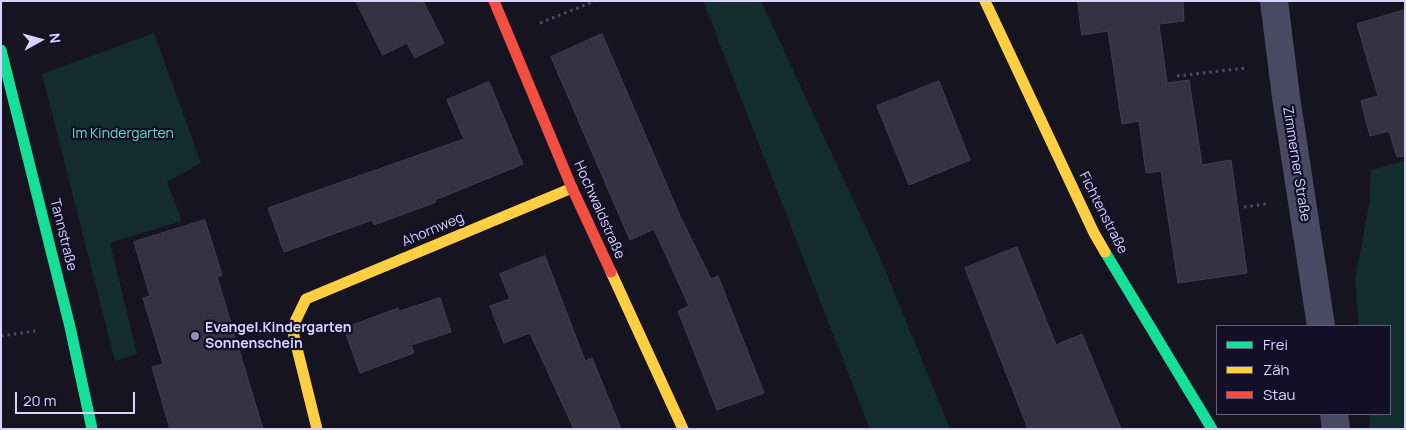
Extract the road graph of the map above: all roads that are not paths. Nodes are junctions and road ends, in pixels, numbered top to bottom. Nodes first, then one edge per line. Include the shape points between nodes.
1 (494, 1) edge
2 (985, 1) edge
3 (1274, 1) edge
4 (1, 50) edge
5 (572, 188) junction
6 (1321, 325) edge
7 (1334, 415) edge
8 (92, 429) edge
9 (317, 429) edge
10 (682, 429) edge
11 (1212, 429) edge
12 (1336, 429) edge

1 - 5 street, Hochwaldstraße
2 - 11 street, Fichtenstraße via 1094,233
3 - 6 street, Zimmerner Straße
4 - 8 street, Tannstraße
5 - 9 street, Ahornweg via 306,300 292,328
5 - 10 street, Hochwaldstraße
7 - 12 street

